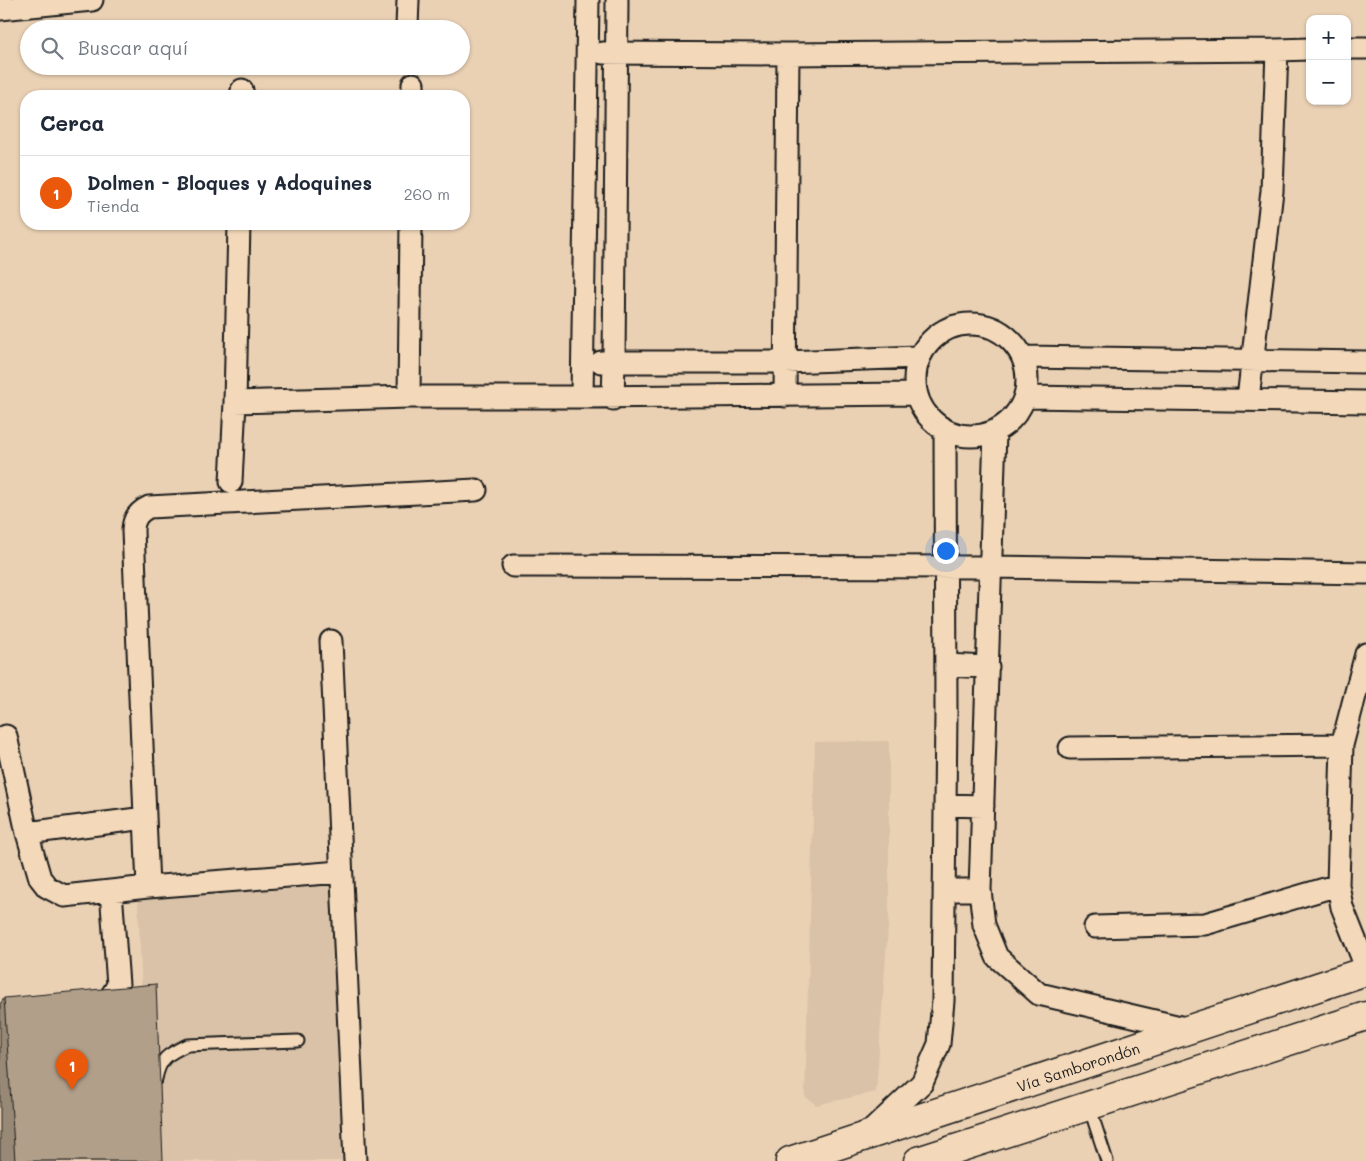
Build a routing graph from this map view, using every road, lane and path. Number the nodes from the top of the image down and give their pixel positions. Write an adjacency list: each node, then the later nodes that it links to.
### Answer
1 (92, 0): 5 (street)
2 (408, 0): 6 (street)
3 (588, 0): 11 (street)
4 (616, 0): 12 (street)
5 (0, 9)
6 (407, 20)
7 (1351, 48): 8 (street)
8 (1366, 48)
9 (1306, 49): 10 (street)
10 (1277, 50): 13 (street); 18 (street)
11 (587, 52): 12 (street); 19 (street)
12 (616, 53): 13 (street); 20 (street)
13 (788, 54): 21 (street)
14 (239, 230): 30 (street)
15 (411, 230): 25 (street)
16 (918, 357): 17 (street); 21 (street); 23 (street)
17 (1024, 357): 18 (street); 27 (street)
18 (1251, 360): 22 (street); 29 (street)
19 (583, 362): 20 (street); 26 (street)
20 (614, 362): 21 (street); 28 (street)
21 (785, 362): 24 (street)
22 (1366, 362)
23 (915, 394): 24 (street); 32 (street)
24 (784, 396): 28 (street)
25 (408, 397): 26 (street); 30 (street)
26 (582, 397): 28 (street)
27 (1025, 397): 29 (street); 33 (street)
28 (613, 399)
29 (1248, 399): 31 (street)
30 (235, 402): 34 (street)
31 (1366, 402)
32 (945, 432): 33 (street); 37 (street)
33 (994, 432): 38 (street)
34 (231, 482)
35 (476, 490): 49 (street)
36 (513, 566): 37 (street)
37 (946, 567): 38 (street); 42 (street)
38 (992, 567): 39 (street); 43 (street)
39 (1366, 574)
40 (331, 641): 51 (street)
41 (1366, 654): 45 (street)
42 (946, 665): 43 (street); 47 (street)
43 (988, 667): 48 (street)
44 (6, 736): 50 (street)
45 (1342, 745): 46 (street); 52 (street)
46 (1070, 748)
47 (945, 805): 48 (street); 54 (street)
48 (983, 806): 55 (street)
49 (144, 818): 50 (street); 53 (street)
50 (27, 833): 56 (street)
51 (340, 872): 53 (street); 67 (street)
52 (1338, 885): 57 (street); 58 (street)
53 (148, 886): 56 (street)
54 (944, 890): 55 (street); 66 (street)
55 (980, 890): 62 (street)
56 (111, 891): 60 (street)
57 (1095, 927)
58 (1366, 967)
59 (1366, 971): 62 (main road, Vía Samborondón)
60 (78, 1007)
61 (1366, 1016): 65 (main road)
62 (1194, 1030): 66 (main road, Vía Samborondón)
63 (298, 1041): 64 (lane)
64 (156, 1094)
65 (1089, 1106): 69 (main road); 70 (lane)
66 (866, 1136): 68 (main road, Vía Samborondón)
67 (355, 1161)
68 (790, 1161)
69 (918, 1161)
70 (1107, 1161)

